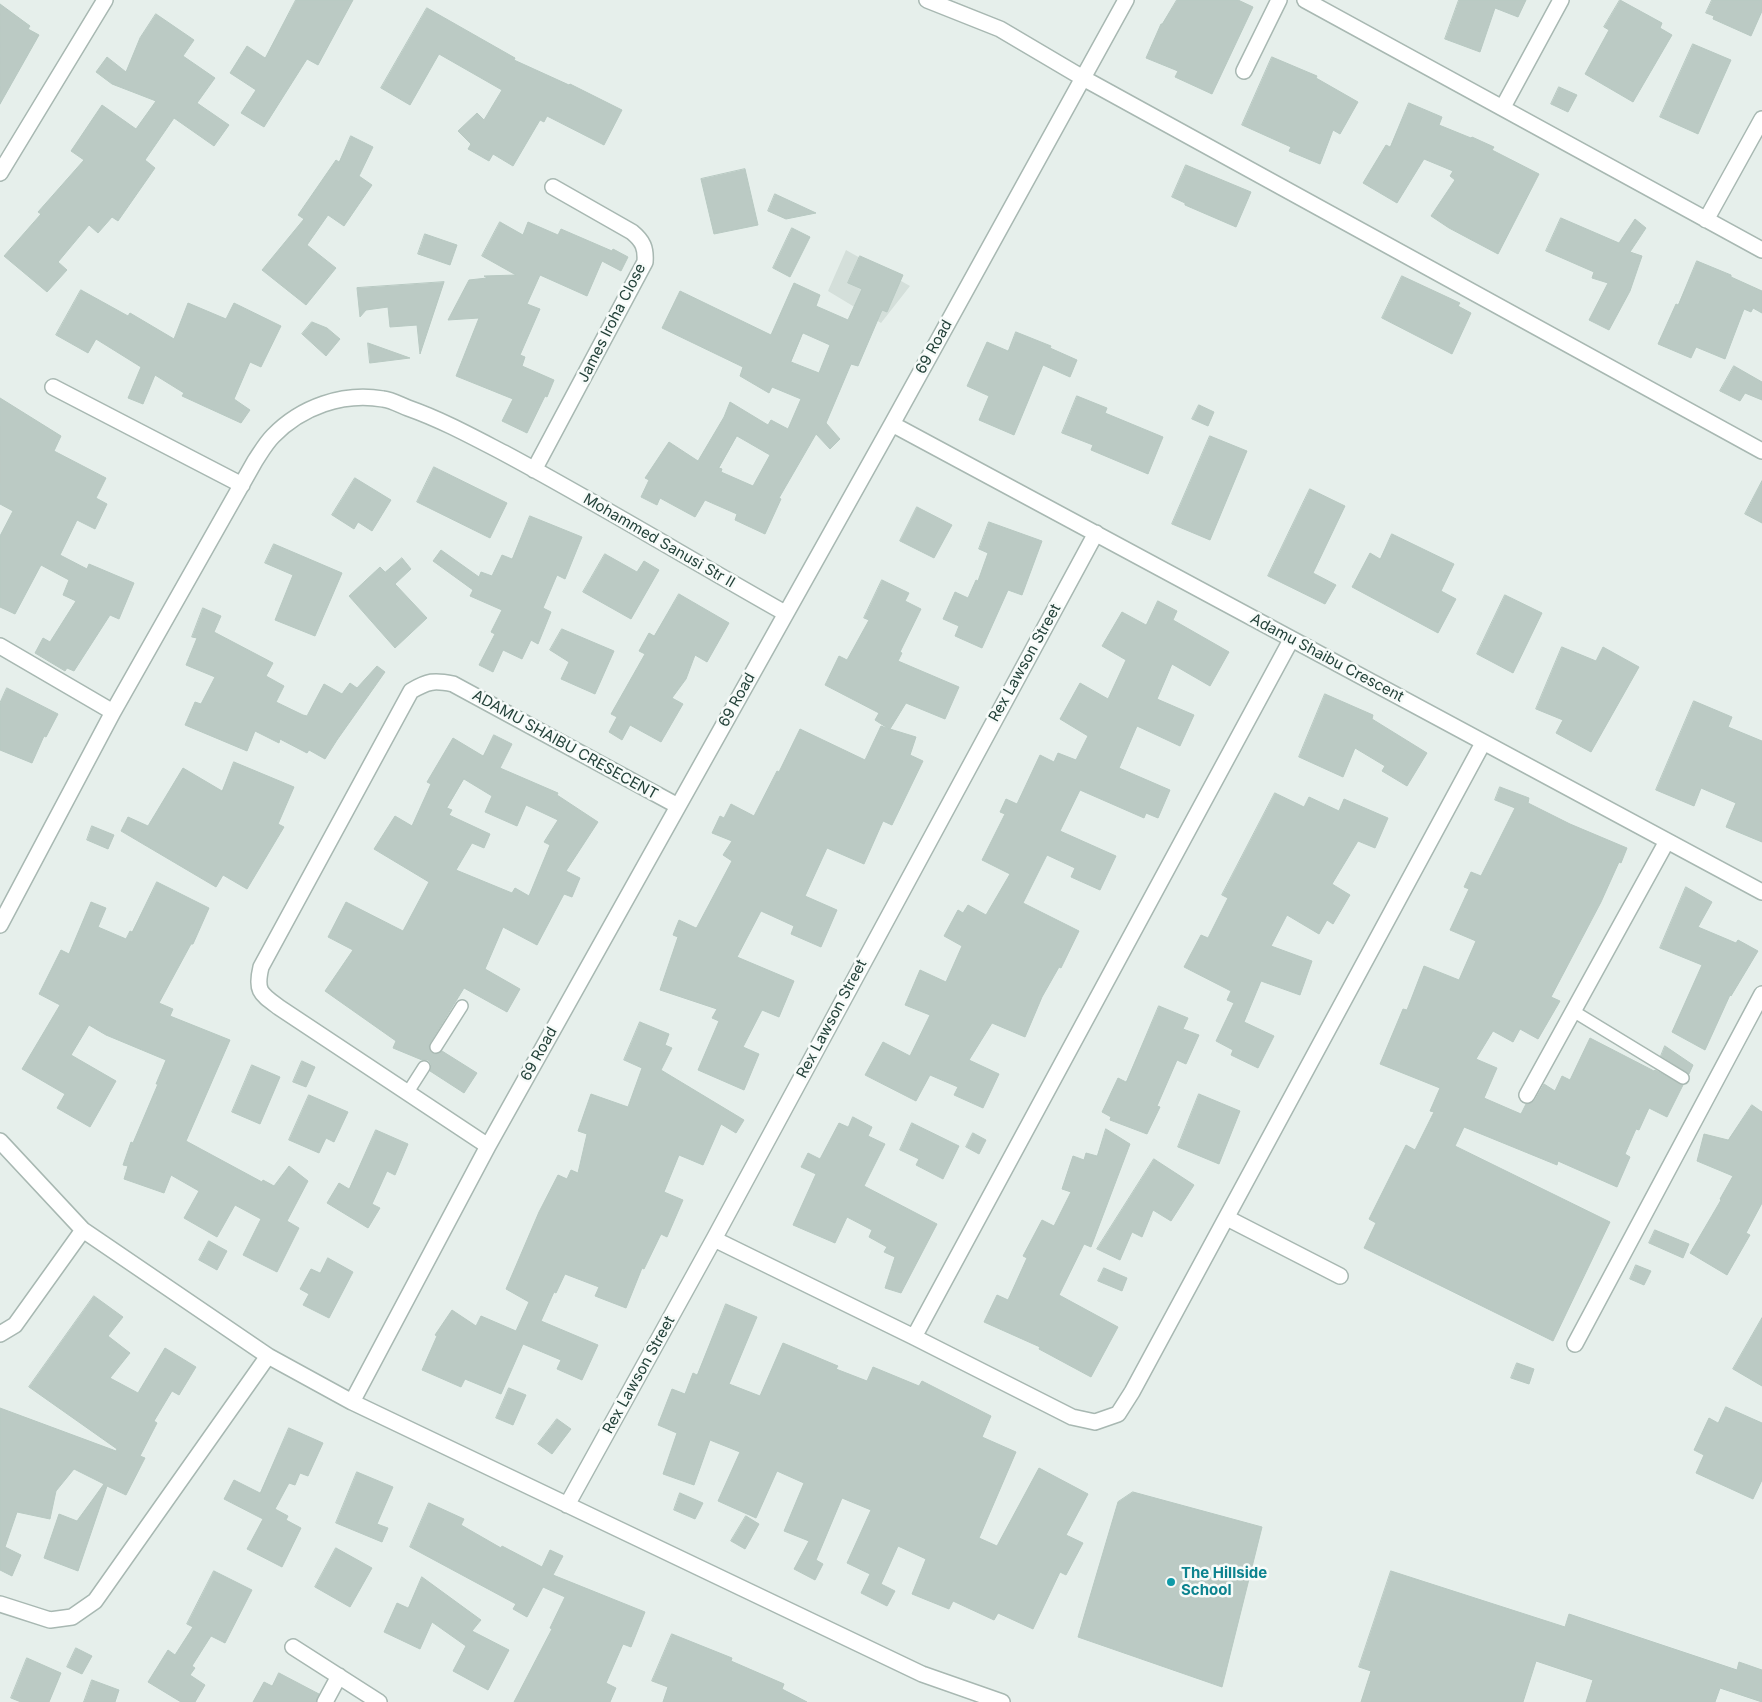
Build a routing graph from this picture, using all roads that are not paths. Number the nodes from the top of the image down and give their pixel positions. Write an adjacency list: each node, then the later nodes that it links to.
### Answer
1 (105, 0): 11 (street)
2 (926, 0): 8 (street)
3 (1126, 0): 8 (street, 69 Road)
4 (1279, 0): 7 (street)
5 (1305, 0): 9 (street)
6 (1561, 0): 9 (street)
7 (1244, 71)
8 (1083, 78): 16 (street, 69 Road); 17 (street)
9 (1503, 107): 13 (street)
10 (1762, 119): 13 (street)
11 (0, 173)
12 (552, 187): 18 (street, James Iroha Close)
13 (1706, 220): 14 (street)
14 (1762, 250)
15 (53, 387): 19 (street)
16 (892, 424): 20 (street, Adamu Shaibu Crescent); 21 (street, 69 Road)
17 (1762, 451)
18 (534, 470): 19 (street, Mohammed Sanusi Str II); 21 (street, Mohammed Sanusi Str II)
19 (242, 485): 24 (street, Mohammed Sanusi Str II)
20 (1096, 533): 22 (street, Adamu Shaibu Crescent); 42 (street, Rex Lawson Street)
21 (784, 613): 26 (street, 69 Road)
22 (1291, 640): 25 (street, Adamu Shaibu Crescent); 45 (street)
23 (0, 646): 24 (street)
24 (113, 712): 29 (street, Mohammed Sanusi Str II)
25 (1484, 743): 27 (street, Adamu Shaibu Crescent); 40 (street)
26 (678, 806): 36 (street, ADAMU SHAIBU CRESECENT); 39 (street, 69 Road)
27 (1667, 841): 28 (street, Adamu Shaibu Crescent); 32 (street)
28 (1762, 892)
29 (0, 925)
30 (1762, 994): 46 (street)
31 (462, 1006): 33 (lane)
32 (1573, 1011): 35 (lane); 37 (street)
33 (436, 1048)
34 (424, 1067): 36 (lane)
35 (1683, 1078)
36 (408, 1092): 39 (street)
37 (1527, 1095)
38 (0, 1141): 41 (street)
39 (488, 1146): 48 (street, 69 Road)
40 (1227, 1218): 43 (street); 45 (street)
41 (83, 1230): 44 (street); 47 (street)
42 (714, 1239): 45 (street); 49 (street, Rex Lawson Street)
43 (1340, 1276)
44 (0, 1334)
45 (914, 1337)
46 (1575, 1344)
47 (268, 1356): 48 (street); 50 (street)
48 (352, 1402): 49 (street)
49 (566, 1505): 53 (street)
50 (0, 1604)
51 (293, 1647): 52 (street)
52 (339, 1676): 54 (street); 55 (street)
53 (996, 1701)
54 (325, 1702)
55 (380, 1702)

